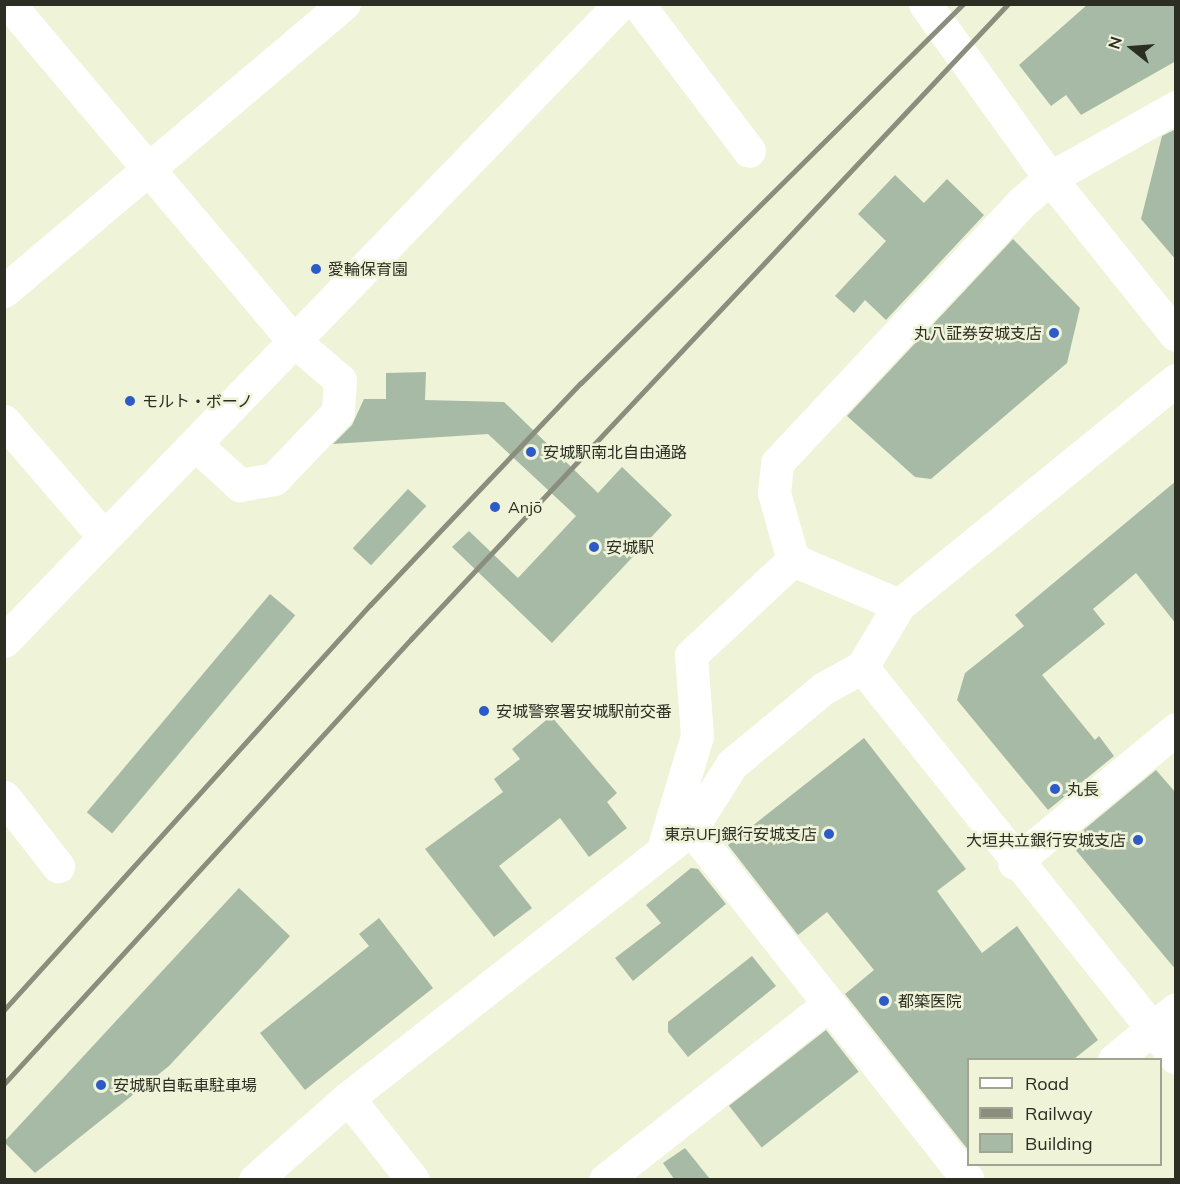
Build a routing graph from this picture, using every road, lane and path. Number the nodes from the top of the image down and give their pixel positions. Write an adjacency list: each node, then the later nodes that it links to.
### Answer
1 (9, 4): 8 (street)
2 (344, 4): 8 (street)
3 (620, 4): 12 (street)
4 (638, 4): 7 (street)
5 (925, 4): 9 (street)
6 (1176, 107): 9 (street)
7 (749, 151)
8 (148, 169): 10 (street); 12 (street)
9 (1050, 178): 11 (street); 17 (street)
10 (4, 291)
11 (1176, 335)
12 (294, 341): 15 (street); 15 (street)
13 (1176, 380): 18 (street)
14 (4, 421): 16 (street)
15 (195, 444): 16 (street)
16 (104, 537): 19 (street)
17 (793, 560): 18 (street); 23 (street)
18 (899, 604): 20 (street)
19 (4, 641)
20 (862, 667): 23 (street); 24 (street)
21 (1176, 729): 24 (street)
22 (4, 797): 25 (street)
23 (678, 838): 26 (street); 31 (street)
24 (1014, 863): 28 (street)
25 (58, 866)
26 (826, 1006): 35 (street); 36 (street)
27 (1176, 1009): 28 (street)
28 (1150, 1029): 29 (street); 30 (street)
29 (1115, 1058)
30 (1176, 1058)
31 (348, 1098): 33 (street); 34 (street)
32 (983, 1166): 36 (street)
33 (255, 1179)
34 (413, 1179)
35 (605, 1179)
36 (967, 1179)

